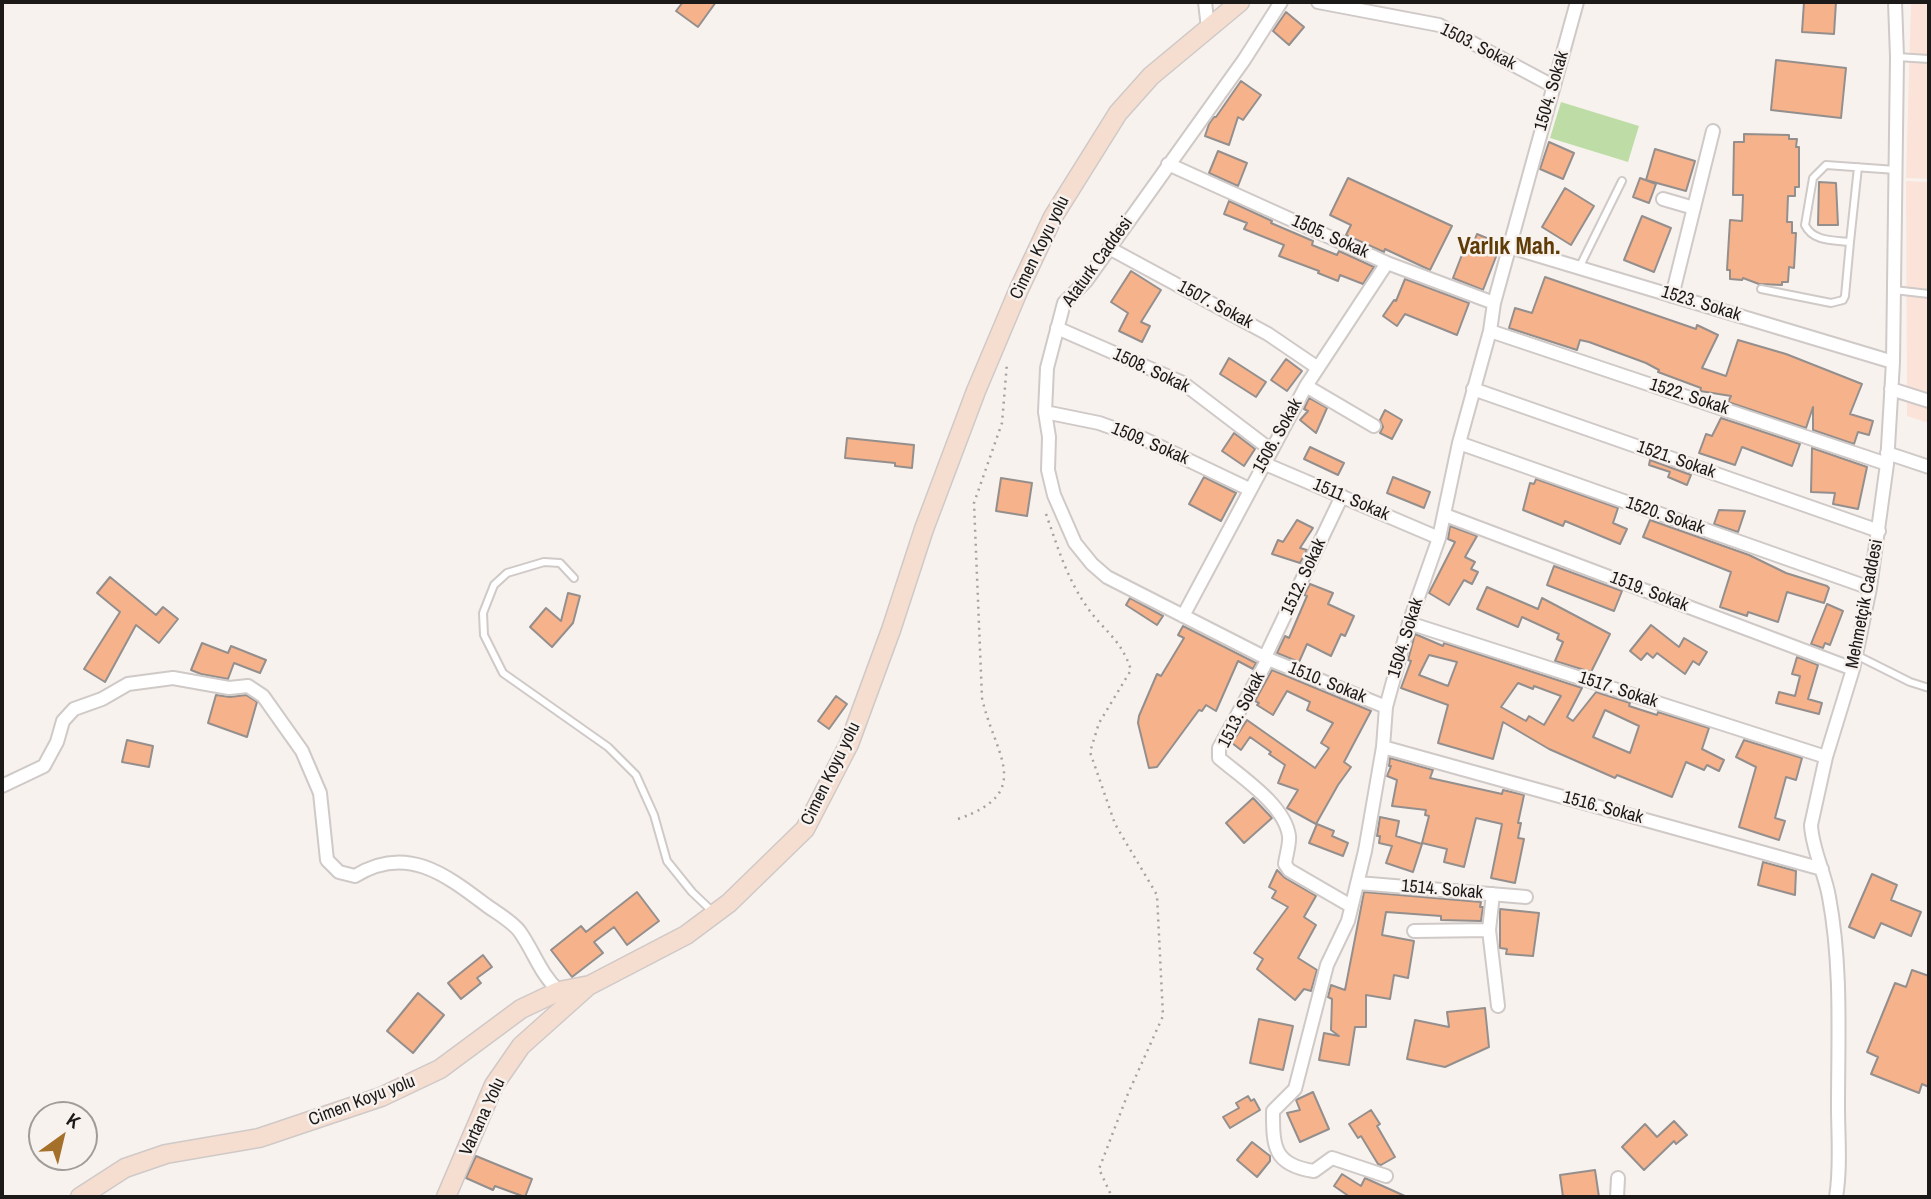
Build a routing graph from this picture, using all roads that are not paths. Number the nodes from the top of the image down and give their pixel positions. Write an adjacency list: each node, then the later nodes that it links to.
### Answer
1 (1205, 2): 7 (street)
2 (1240, 2): 7 (street, Cimen Koyu yolu)
3 (1281, 2): 12 (street, Ataturk Caddesi)
4 (1318, 2): 10 (street, 1503. Sokak)
5 (1577, 2): 10 (street, 1504. Sokak)
6 (1895, 2): 8 (street, Mehmetçik Caddesi)
7 (1208, 28): 65 (street, Cimen Koyu yolu)
8 (1897, 57): 9 (lane); 14 (street, Mehmetçik Caddesi)
9 (1929, 59)
10 (1553, 86): 19 (street, 1504. Sokak)
11 (1713, 131): 17 (street)
12 (1168, 164): 20 (street, Ataturk Caddesi); 21 (street, 1505. Sokak)
13 (1858, 167): 14 (lane); 18 (lane); 18 (lane)
14 (1896, 170): 24 (street, Mehmetçik Caddesi)
15 (1622, 181): 22 (lane)
16 (1663, 199): 17 (street)
17 (1694, 208): 26 (street)
18 (1850, 242): 23 (lane)
19 (1510, 247): 22 (street, 1523. Sokak); 27 (street, 1504. Sokak)
20 (1109, 248): 28 (street, Ataturk Caddesi); 31 (street, 1507. Sokak)
21 (1387, 263): 27 (street, 1505. Sokak); 31 (street, 1506. Sokak)
22 (1579, 268): 26 (street, 1523. Sokak)
23 (1761, 289)
24 (1894, 290): 25 (lane); 30 (street, Mehmetçik Caddesi)
25 (1929, 294)
26 (1672, 296): 30 (street, 1523. Sokak)
27 (1494, 303): 29 (street, 1504. Sokak)
28 (1057, 328): 36 (street, Ataturk Caddesi); 39 (street, 1508. Sokak)
29 (1490, 331): 33 (street, 1504. Sokak); 40 (street, 1522. Sokak)
30 (1893, 362): 34 (street, Mehmetçik Caddesi)
31 (1318, 368): 32 (street, 1506. Sokak)
32 (1306, 386): 37 (street); 39 (street, 1506. Sokak)
33 (1473, 389): 38 (street, 1504. Sokak); 46 (street, 1521. Sokak)
34 (1891, 389): 35 (street); 40 (street, Mehmetçik Caddesi)
35 (1929, 401)
36 (1045, 412): 43 (street, 1509. Sokak); 50 (street, Ataturk Caddesi)
37 (1374, 426)
38 (1460, 443): 45 (street, 1504. Sokak); 49 (street, 1520. Sokak)
39 (1272, 450): 41 (street, 1506. Sokak)
40 (1887, 458): 42 (street, 1522. Sokak); 46 (street, Mehmetçik Caddesi)
41 (1263, 463): 43 (street, 1506. Sokak); 44 (street, 1511. Sokak)
42 (1929, 467)
43 (1249, 489): 50 (street, 1506. Sokak)
44 (1342, 496): 47 (street, 1511. Sokak); 53 (street, 1512. Sokak)
45 (1445, 515): 47 (street, 1504. Sokak); 54 (street, 1519. Sokak)
46 (1879, 531): 49 (street, Mehmetçik Caddesi)
47 (1439, 538): 51 (street, 1504. Sokak)
48 (574, 578): 65 (lane)
49 (1870, 588): 52 (street, Mehmetçik Caddesi)
50 (1183, 616): 53 (street, Ataturk Caddesi)
51 (1409, 623): 56 (street, 1504. Sokak); 58 (street, 1517. Sokak)
52 (1856, 655): 54 (street, Mehmetçik Caddesi); 55 (lane)
53 (1267, 658): 56 (street, 1510. Sokak); 64 (street, 1513. Sokak)
54 (1853, 668): 58 (street, Mehmetçik Caddesi)
55 (1929, 688)
56 (1386, 707): 57 (street, 1504. Sokak)
57 (1383, 747): 60 (street, 1516. Sokak); 61 (street, 1504. Sokak)
58 (1826, 757): 60 (street, Mehmetçik Caddesi)
59 (2, 786): 69 (street)
60 (1822, 869): 76 (street, Mehmetçik Caddesi)
61 (1357, 883): 62 (street, 1514. Sokak); 64 (street, 1504. Sokak)
62 (1493, 894): 63 (street, 1514. Sokak); 66 (street)
63 (1526, 897)
64 (1352, 906): 71 (street, 1504. Sokak)
65 (715, 914): 68 (street, Cimen Koyu yolu)
66 (1489, 930): 67 (street); 70 (street)
67 (1414, 931)
68 (590, 985): 69 (street, Cimen Koyu yolu); 74 (street, Vartana Yolu)
69 (558, 991): 73 (street, Cimen Koyu yolu)
70 (1498, 1006)
71 (1386, 1177)
72 (1618, 1178): 75 (street)
73 (80, 1197)
74 (446, 1197)
75 (1617, 1197)
76 (1836, 1197)

